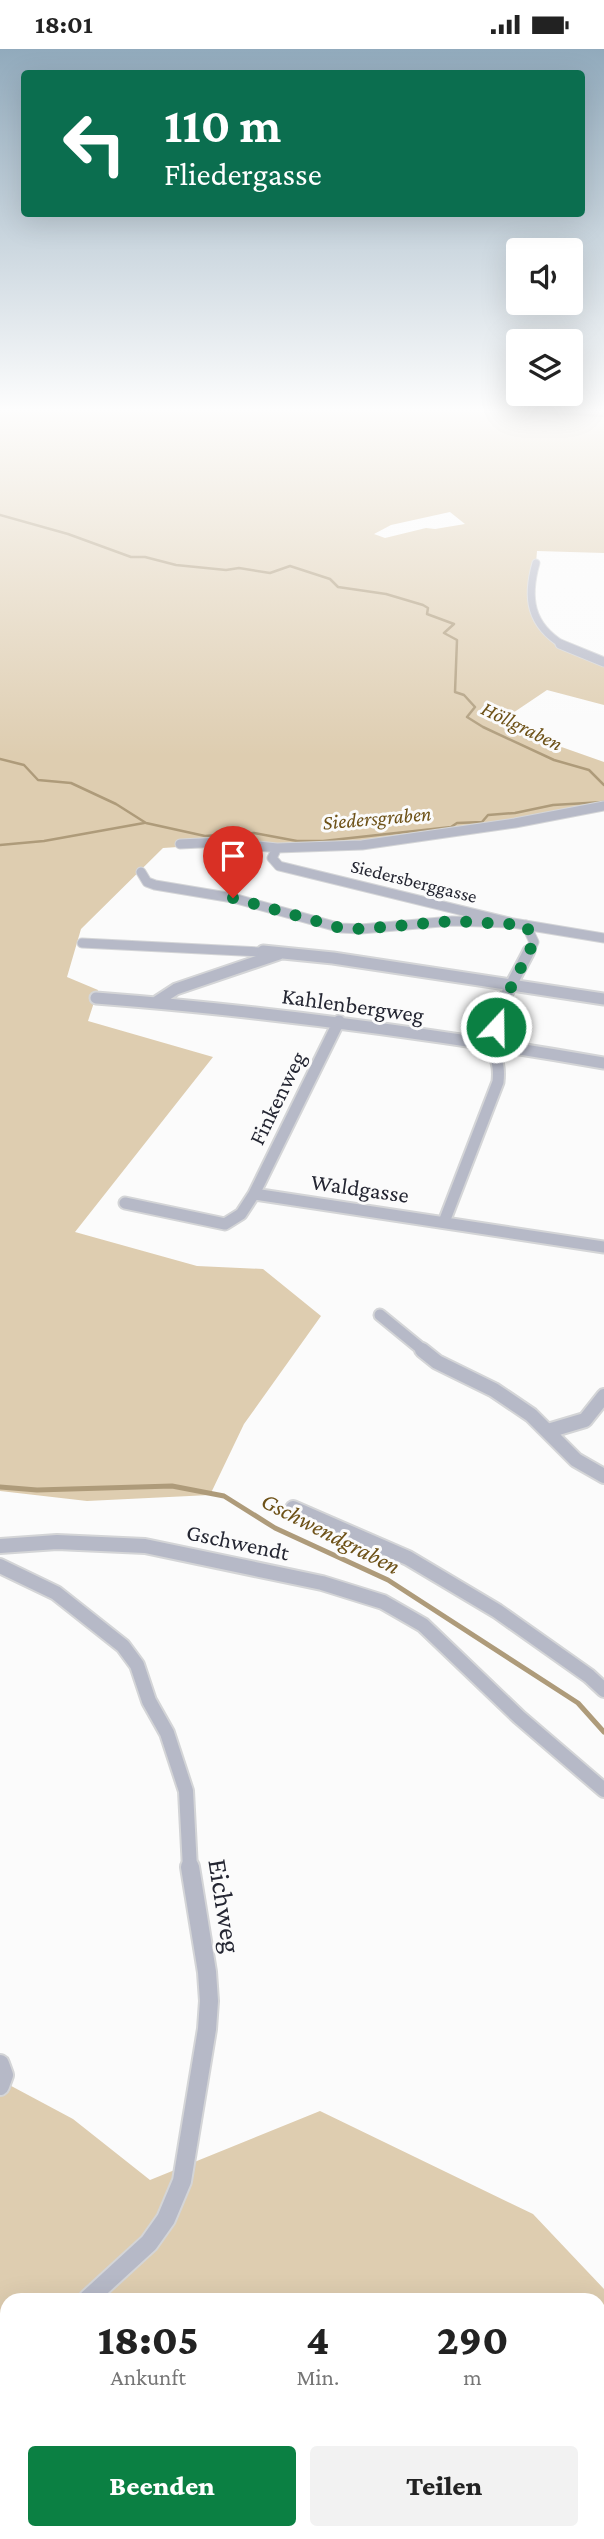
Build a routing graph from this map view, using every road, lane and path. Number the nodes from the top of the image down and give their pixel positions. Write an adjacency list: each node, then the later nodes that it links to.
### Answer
1 (536, 563): 2 (street)
2 (604, 661)
3 (604, 806): 5 (street)
4 (180, 844): 5 (street)
5 (277, 848): 7 (street, Siedersberggasse)
6 (141, 872): 7 (street)
7 (513, 923): 8 (street, Siedersberggasse)
8 (526, 925): 10 (street, Siedersberggasse); 13 (street)
9 (604, 930): 11 (street)
10 (569, 931): 11 (street, Siedersberggasse); 13 (street)
11 (584, 934): 12 (street, Siedersberggasse)
12 (604, 938)
13 (534, 942): 16 (street)
14 (82, 943): 15 (street)
15 (282, 953): 16 (street); 19 (street)
16 (514, 984): 18 (street); 21 (street)
17 (96, 998): 19 (street, Kahlenbergweg)
18 (604, 999)
19 (155, 1002): 20 (street, Kahlenbergweg)
20 (339, 1021): 21 (street, Kahlenbergweg); 23 (street, Finkenweg)
21 (493, 1043): 22 (street, Kahlenbergweg); 25 (street)
22 (604, 1063)
23 (254, 1194): 24 (street); 25 (street, Waldgasse)
24 (125, 1203)
25 (444, 1222): 26 (street, Waldgasse)
26 (604, 1247)
27 (380, 1315): 29 (street)
28 (604, 1396): 29 (street)
29 (548, 1431): 30 (street)
30 (604, 1476)
31 (293, 1508): 34 (street, Gschwendt)
32 (0, 1546): 35 (street, Gschwendt)
33 (0, 1566): 38 (street, Eichweg)
34 (604, 1690)
35 (604, 1790)
36 (0, 2064): 37 (street)
37 (0, 2086)
38 (95, 2293)

